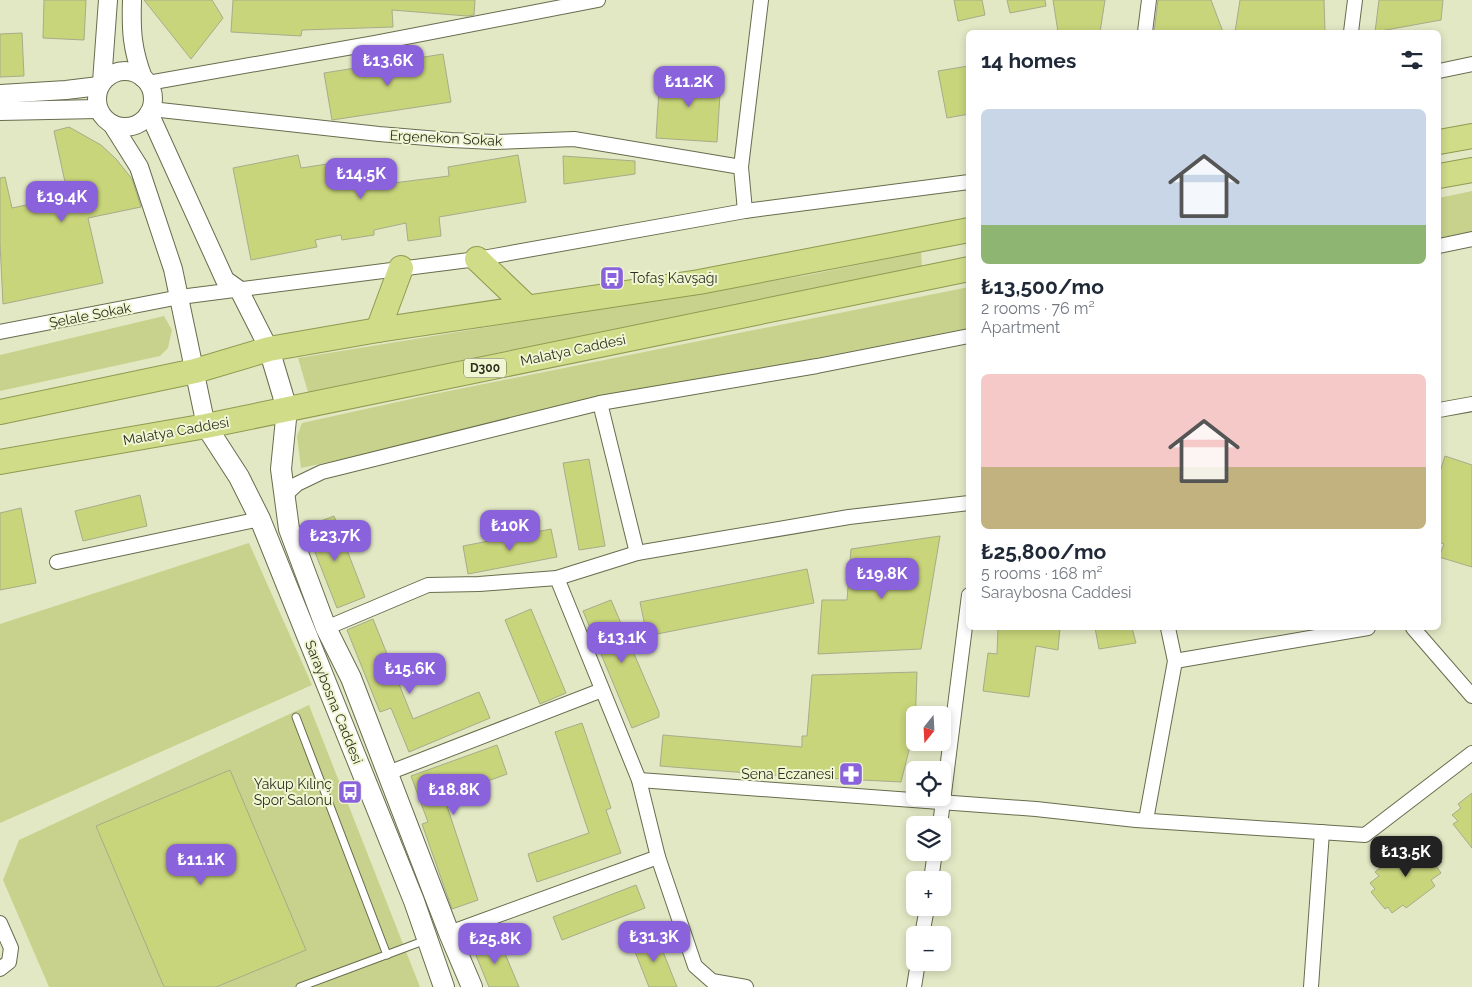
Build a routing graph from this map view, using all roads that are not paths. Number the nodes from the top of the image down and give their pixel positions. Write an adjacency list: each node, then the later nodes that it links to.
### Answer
1 (108, 0): 13 (street)
2 (132, 0): 12 (street)
3 (598, 0): 7 (street)
4 (761, 0): 21 (street)
5 (1149, 0): 8 (street)
6 (1356, 0): 9 (street)
7 (567, 2): 12 (street)
8 (1145, 30)
9 (1351, 30)
10 (1472, 64): 11 (street)
11 (1441, 71)
12 (146, 81): 13 (street); 17 (street)
13 (101, 84): 14 (street); 15 (street)
14 (0, 94)
15 (98, 109): 16 (street); 18 (street)
16 (0, 111)
17 (150, 111): 18 (street); 21 (street, Ergenekon Sokak); 32 (street)
18 (112, 124): 33 (street)
19 (1472, 136): 20 (highway)
20 (1441, 142)
21 (741, 167): 25 (street)
22 (1472, 170): 23 (highway)
23 (1441, 176)
24 (966, 182): 25 (street, Şelale Sokak)
25 (745, 211): 29 (street, Şelale Sokak)
26 (966, 231): 34 (highway)
27 (1472, 239): 28 (street)
28 (1441, 246)
29 (477, 259): 30 (street, Şelale Sokak); 34 (highway)
30 (401, 268): 32 (street, Şelale Sokak); 35 (highway)
31 (966, 270): 42 (highway, Malatya Caddesi / D300)
32 (239, 290): 33 (street, Şelale Sokak); 38 (street)
33 (180, 297): 36 (street, Şelale Sokak); 39 (street)
34 (527, 307): 35 (highway)
35 (378, 330): 38 (highway)
36 (0, 332)
37 (966, 337): 40 (street)
38 (269, 349): 39 (highway); 42 (main road, Saraybosna Caddesi)
39 (195, 371): 44 (highway); 45 (street)
40 (600, 402): 47 (street); 50 (street)
41 (1472, 404): 43 (street)
42 (287, 409): 45 (highway, Malatya Caddesi / D300); 47 (main road, Saraybosna Caddesi)
43 (1441, 410)
44 (0, 412)
45 (206, 426): 46 (highway, Malatya Caddesi / D300); 49 (main road, Saraybosna Caddesi)
46 (0, 462)
47 (284, 496): 54 (main road, Saraybosna Caddesi)
48 (966, 503): 50 (street)
49 (260, 519): 51 (street); 73 (main road, Saraybosna Caddesi)
50 (637, 553): 52 (street)
51 (57, 562)
52 (557, 578): 54 (street); 59 (street)
53 (966, 620): 63 (street)
54 (326, 628): 64 (main road, Saraybosna Caddesi)
55 (1168, 630): 58 (street)
56 (1356, 630): 58 (street)
57 (1415, 630): 60 (street)
58 (1175, 661): 68 (street)
59 (602, 690): 64 (street); 65 (street)
60 (1472, 696)
61 (296, 717): 74 (lane)
62 (1472, 753): 69 (street)
63 (949, 761)
64 (388, 773): 72 (main road, Saraybosna Caddesi)
65 (639, 780): 66 (street); 70 (street)
66 (906, 798)
67 (951, 802): 68 (street)
68 (1146, 820): 69 (street)
69 (1322, 832): 82 (street)
70 (658, 857): 72 (street); 80 (street)
71 (0, 923): 75 (street)
72 (449, 933): 79 (main road, Saraybosna Caddesi)
73 (427, 940): 74 (lane); 78 (main road, Saraybosna Caddesi)
74 (387, 955): 77 (lane)
75 (0, 969)
76 (917, 971): 81 (street)
77 (300, 987)
78 (444, 987)
79 (472, 987)
80 (746, 987)
81 (914, 987)
82 (1311, 987)

